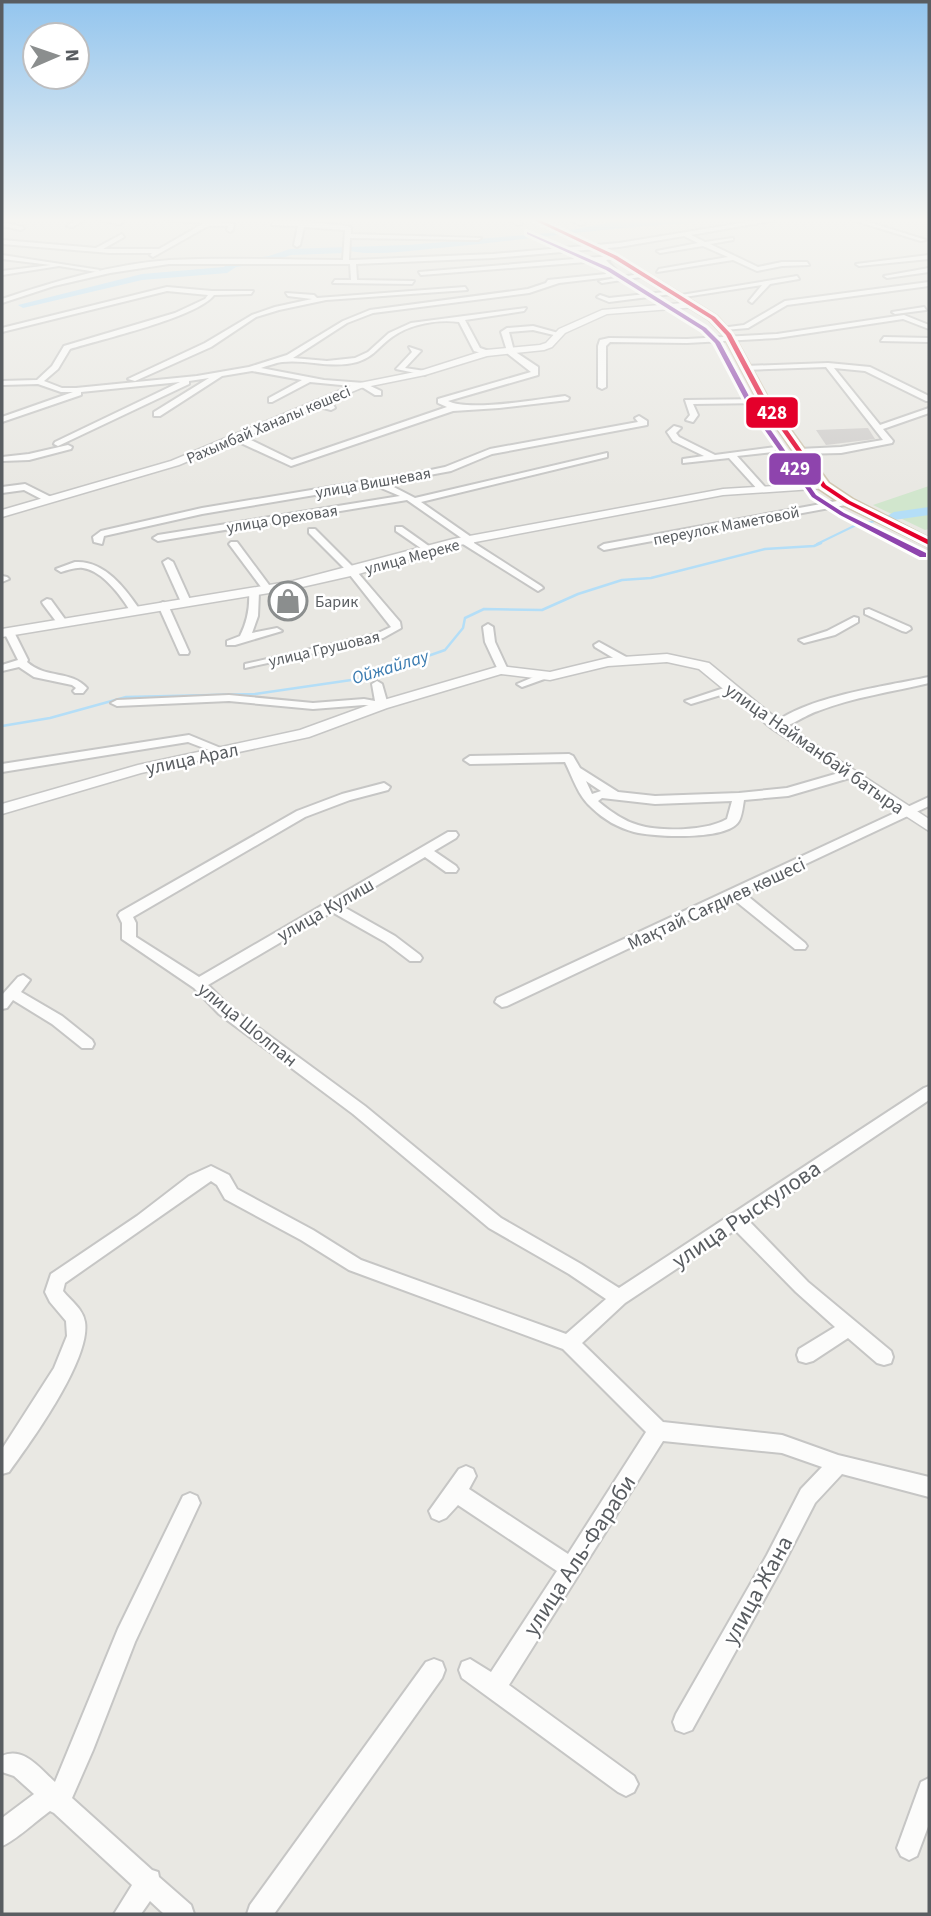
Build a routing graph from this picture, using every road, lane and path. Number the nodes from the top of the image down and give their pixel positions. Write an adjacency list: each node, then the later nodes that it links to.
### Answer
1 (85, 309): 14 (street)
2 (187, 309): 19 (street)
3 (273, 309): 34 (street)
4 (385, 309): 24 (street)
5 (521, 309): 11 (street)
6 (638, 309): 15 (street, Рахымбай Ханалы көшесі)
7 (700, 309): 13 (main road)
8 (775, 309): 13 (street)
9 (910, 309): 10 (street)
10 (904, 317): 12 (street); 16 (street)
11 (462, 319): 23 (street); 24 (street)
12 (929, 327)
13 (724, 328): 16 (main road)
14 (2, 330)
15 (549, 331): 22 (street, Рахымбай Ханалы көшесі); 22 (street)
16 (730, 339): 26 (main road); 36 (street)
17 (884, 339): 18 (street)
18 (929, 340)
19 (67, 348): 20 (street); 32 (street)
20 (53, 349)
21 (412, 349): 28 (street)
22 (511, 352): 23 (street, Рахымбай Ханалы көшесі); 46 (street)
23 (486, 353): 28 (street, Рахымбай Ханалы көшесі)
24 (281, 360): 27 (street)
25 (828, 365): 26 (street); 42 (street); 54 (street)
26 (745, 368): 41 (main road)
27 (250, 369): 29 (street); 31 (street)
28 (422, 373): 35 (street, Рахымбай Ханалы көшесі)
29 (220, 374): 30 (street); 48 (street)
30 (192, 378): 34 (street); 56 (street)
31 (308, 380): 35 (street); 43 (street)
32 (39, 382): 33 (street); 37 (street)
33 (2, 383)
34 (117, 384): 37 (street)
35 (363, 385): 38 (street); 44 (street, Рахымбай Ханалы көшесі)
36 (602, 387)
37 (80, 389): 51 (street)
38 (378, 393)
39 (725, 396): 41 (street)
40 (565, 398): 46 (street)
41 (762, 398): 52 (street); 59 (main road)
42 (929, 399)
43 (272, 400)
44 (315, 403): 45 (street); 55 (street, Рахымбай Ханалы көшесі)
45 (331, 408)
46 (453, 408): 49 (street); 55 (street)
47 (929, 410): 54 (street)
48 (157, 414)
49 (462, 415)
50 (639, 418): 65 (street, улица Вишневая)
51 (2, 420)
52 (690, 420)
53 (677, 428): 62 (street)
54 (878, 428): 59 (street)
55 (234, 438): 69 (street, Рахымбай Ханалы көшесі)
56 (69, 439): 57 (street); 63 (street)
57 (58, 444)
58 (773, 449): 61 (street)
59 (799, 452): 66 (main road)
60 (604, 455): 70 (street, улица Ореховая)
61 (732, 455): 62 (street); 67 (street)
62 (713, 457): 64 (street)
63 (2, 460)
64 (686, 461)
65 (376, 483): 70 (street); 77 (street, улица Вишневая)
66 (824, 486): 67 (street, улица Мереке); 71 (main road)
67 (762, 489): 76 (street, улица Мереке)
68 (2, 491): 69 (street)
69 (50, 500): 72 (street, Рахымбай Ханалы көшесі)
70 (409, 500): 75 (street, улица Ореховая); 76 (street)
71 (848, 502): 79 (main road); 80 (street, переулок Маметовой)
72 (2, 514)
73 (399, 529): 81 (street)
74 (312, 531): 84 (street, улица Грушовая)
75 (158, 538)
76 (469, 541): 81 (street, улица Мереке); 85 (street)
77 (99, 542)
78 (234, 544): 86 (street)
79 (929, 544)
80 (604, 547)
81 (428, 549): 84 (street, улица Мереке)
82 (168, 562): 88 (street)
83 (61, 569): 90 (street)
84 (351, 572): 86 (street, улица Мереке); 105 (street, улица Грушовая)
85 (538, 588)
86 (260, 591): 88 (street, улица Мереке); 94 (street)
87 (47, 602): 93 (street)
88 (186, 602): 89 (street, улица Мереке)
89 (163, 606): 90 (street, улица Мереке); 102 (street)
90 (135, 610): 93 (street, улица Мереке)
91 (869, 612): 96 (street)
92 (854, 620): 99 (street)
93 (62, 622): 97 (street, улица Мереке)
94 (251, 624): 98 (street); 98 (street)
95 (488, 627): 106 (street)
96 (906, 629)
97 (5, 633): 104 (street)
98 (244, 638): 100 (street)
99 (804, 640)
100 (232, 643)
101 (600, 645): 103 (street)
102 (184, 652)
103 (624, 660): 107 (street); 111 (street, улица Найманбай батыра)
104 (11, 666): 112 (street)
105 (248, 666)
106 (503, 670): 107 (street); 115 (street, улица Арал)
107 (543, 677): 110 (street)
108 (929, 680): 116 (street)
109 (377, 684): 115 (street)
110 (522, 684)
111 (730, 689): 113 (street); 116 (street, улица Найманбай батыра)
112 (79, 691)
113 (691, 701)
114 (117, 703): 115 (street)
115 (382, 705): 117 (street, улица Арал)
116 (776, 726): 121 (street, улица Найманбай батыра)
117 (222, 751): 119 (street); 127 (street, улица Арал)
118 (470, 760): 120 (street)
119 (2, 768)
120 (577, 771): 123 (street); 125 (street)
121 (849, 774): 124 (street); 128 (street, улица Найманбай батыра)
122 (384, 787): 138 (street, улица Шолпан)
123 (617, 795): 124 (street); 125 (street)
124 (739, 797): 125 (street)
125 (591, 800)
126 (929, 801): 128 (street, Мақтай Сағдиев көшесі)
127 (2, 809)
128 (909, 813): 129 (street, улица Найманбай батыра); 133 (street, Мақтай Сағдиев көшесі)
129 (929, 826)
130 (452, 835): 131 (street, улица Кулиш)
131 (425, 851): 132 (street); 134 (street, улица Кулиш)
132 (451, 869)
133 (736, 894): 135 (street); 140 (street, Мақтай Сағдиев көшесі)
134 (332, 906): 136 (street); 138 (street, улица Кулиш)
135 (800, 946)
136 (415, 958)
137 (23, 981): 139 (street)
138 (198, 984): 144 (street, улица Шолпан)
139 (7, 998): 141 (street)
140 (502, 1002)
141 (87, 1044)
142 (929, 1092): 143 (street, улица Рыскулова)
143 (737, 1220): 144 (street, улица Рыскулова); 145 (street)
144 (619, 1298): 146 (street, улица Рыскулова)
145 (850, 1327): 147 (street); 148 (street)
146 (569, 1343): 149 (street); 150 (street)
147 (806, 1355)
148 (884, 1357)
149 (658, 1432): 151 (street); 155 (street, улица Аль-Фараби)
150 (2, 1465)
151 (838, 1465): 152 (street); 159 (street, улица Жана)
152 (929, 1487)
153 (190, 1503): 163 (street)
154 (439, 1511): 155 (street)
155 (570, 1568): 158 (street, улица Аль-Фараби)
156 (434, 1670): 169 (street)
157 (470, 1670): 158 (street)
158 (497, 1684): 161 (street)
159 (684, 1722)
160 (9, 1764): 163 (street)
161 (626, 1784)
162 (929, 1790): 165 (street)
163 (55, 1800): 164 (street); 166 (street)
164 (2, 1834)
165 (909, 1848)
166 (149, 1881): 167 (street); 168 (street)
167 (126, 1914)
168 (182, 1914)
169 (259, 1914)

